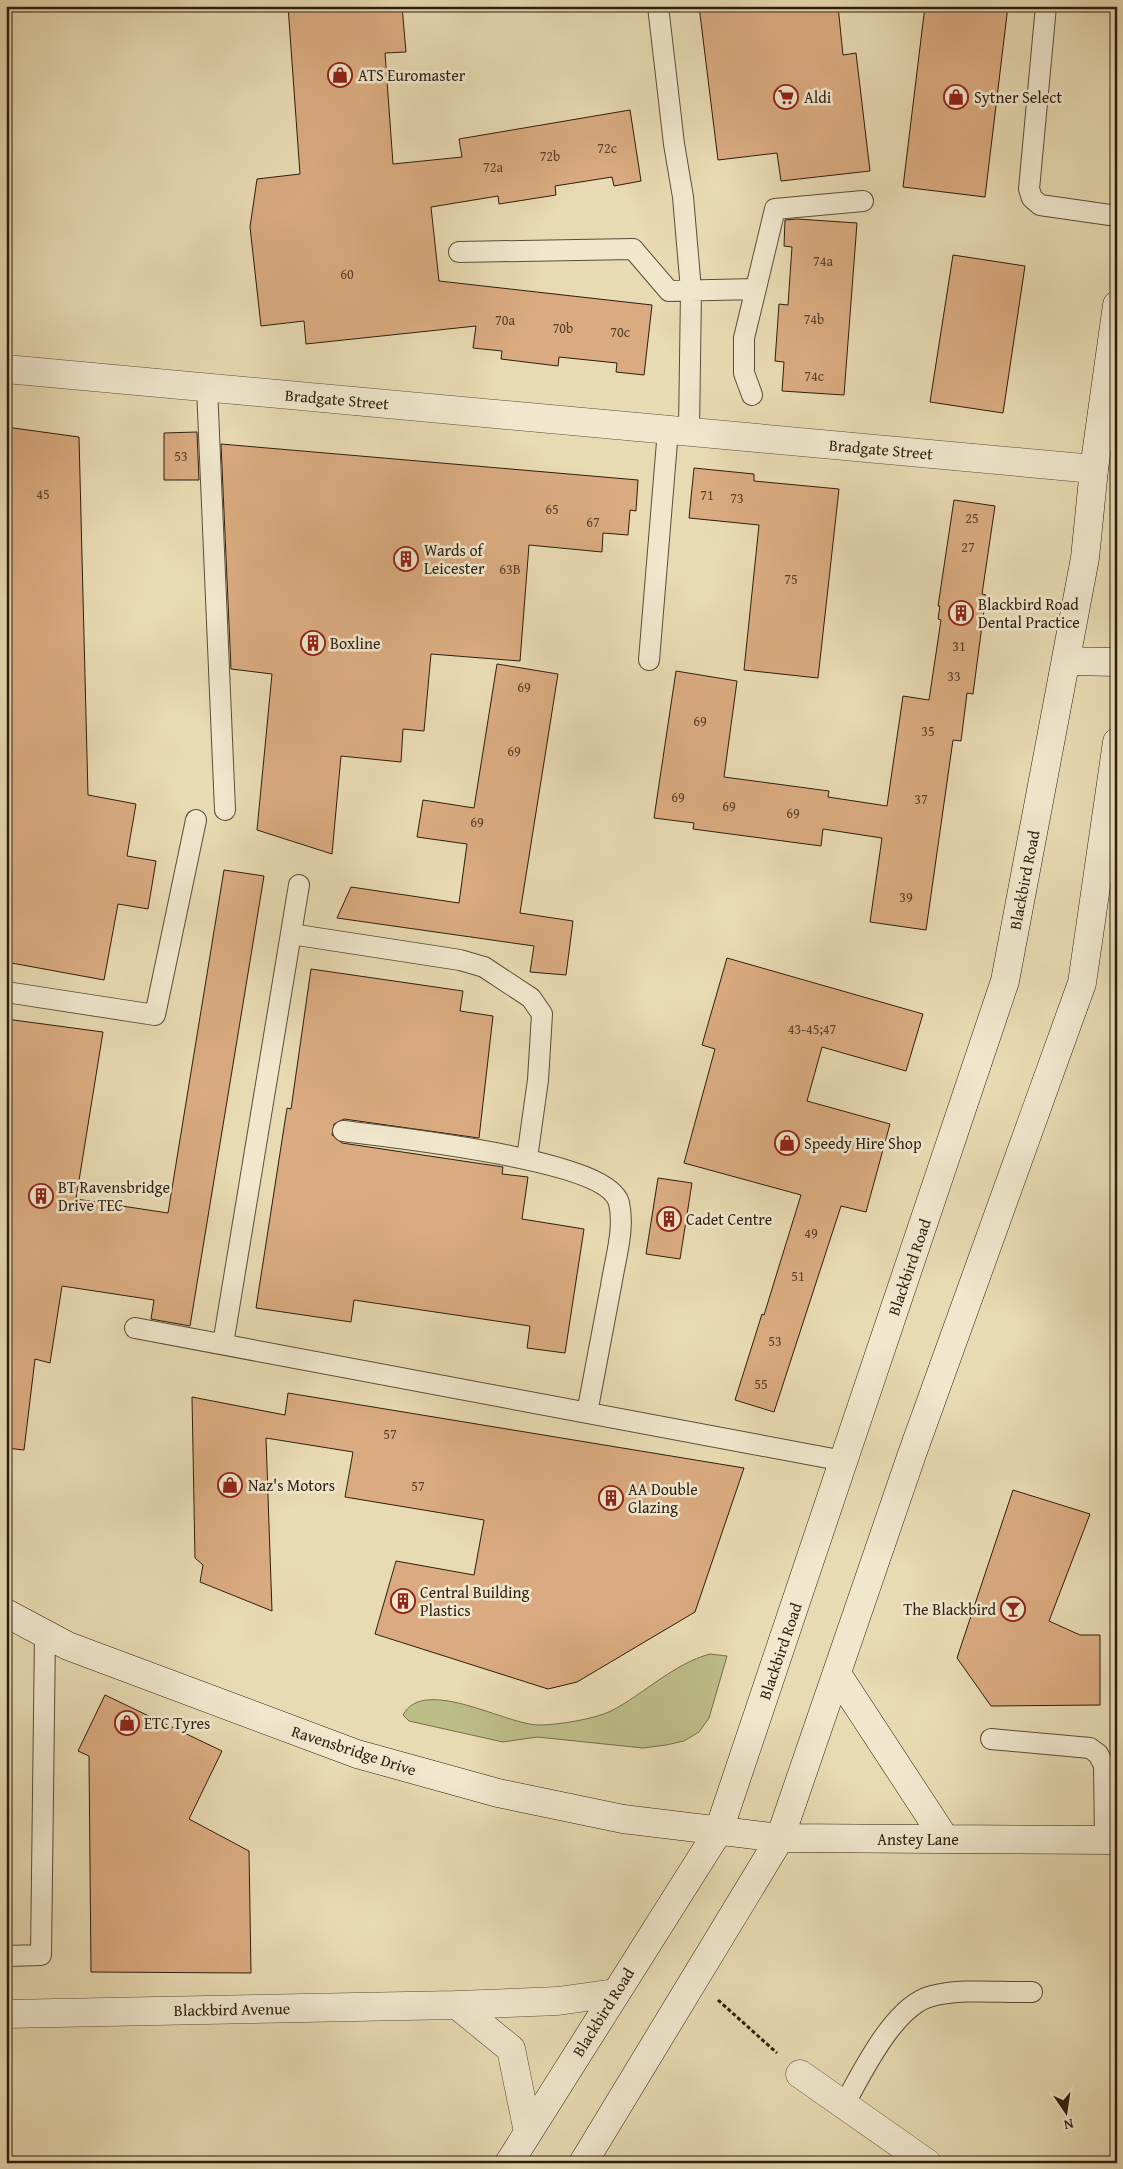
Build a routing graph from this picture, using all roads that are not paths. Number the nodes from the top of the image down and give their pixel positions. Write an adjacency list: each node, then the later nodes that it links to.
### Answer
1 (658, 6): 7 (lane)
2 (1046, 6): 4 (lane)
3 (863, 201): 6 (lane)
4 (1117, 216)
5 (459, 252): 7 (lane)
6 (756, 289): 7 (lane); 11 (lane)
7 (691, 290): 12 (lane)
8 (1117, 305): 13 (street, Blackbird Road)
9 (6, 369): 10 (street, Bradgate Street)
10 (207, 387): 12 (street, Bradgate Street); 18 (lane)
11 (752, 395)
12 (678, 430): 13 (street, Bradgate Street); 14 (lane)
13 (1094, 469): 15 (street, Blackbird Road)
14 (649, 660)
15 (1066, 660): 16 (street); 28 (street, Blackbird Road)
16 (1117, 662)
17 (1117, 742): 31 (street)
18 (225, 810)
19 (196, 820): 22 (lane)
20 (298, 886): 21 (lane)
21 (291, 934): 24 (lane); 26 (lane)
22 (6, 992)
23 (343, 1131): 24 (lane)
24 (527, 1158): 27 (lane)
25 (135, 1328): 26 (lane)
26 (223, 1344): 27 (lane)
27 (587, 1413): 28 (lane)
28 (844, 1461): 33 (street, Blackbird Road)
29 (6, 1612): 30 (street, Ravensbridge Drive)
30 (45, 1634): 33 (street, Ravensbridge Drive); 37 (lane)
31 (836, 1674): 34 (street); 35 (street)
32 (991, 1739): 36 (lane)
33 (719, 1830): 34 (street, Anstey Lane); 39 (street, Blackbird Road)
34 (780, 1838): 35 (street, Anstey Lane); 46 (street)
35 (945, 1839): 36 (street, Anstey Lane)
36 (1111, 1840)
37 (6, 1956)
38 (1032, 1992): 43 (lane)
39 (615, 1993): 40 (street, Blackbird Avenue); 44 (street, Blackbird Road)
40 (458, 2005): 41 (street, Blackbird Avenue); 44 (street)
41 (6, 2014)
42 (800, 2074): 43 (street)
43 (844, 2105): 47 (street)
44 (528, 2132): 45 (street, Blackbird Road)
45 (509, 2163)
46 (583, 2163)
47 (927, 2163)

